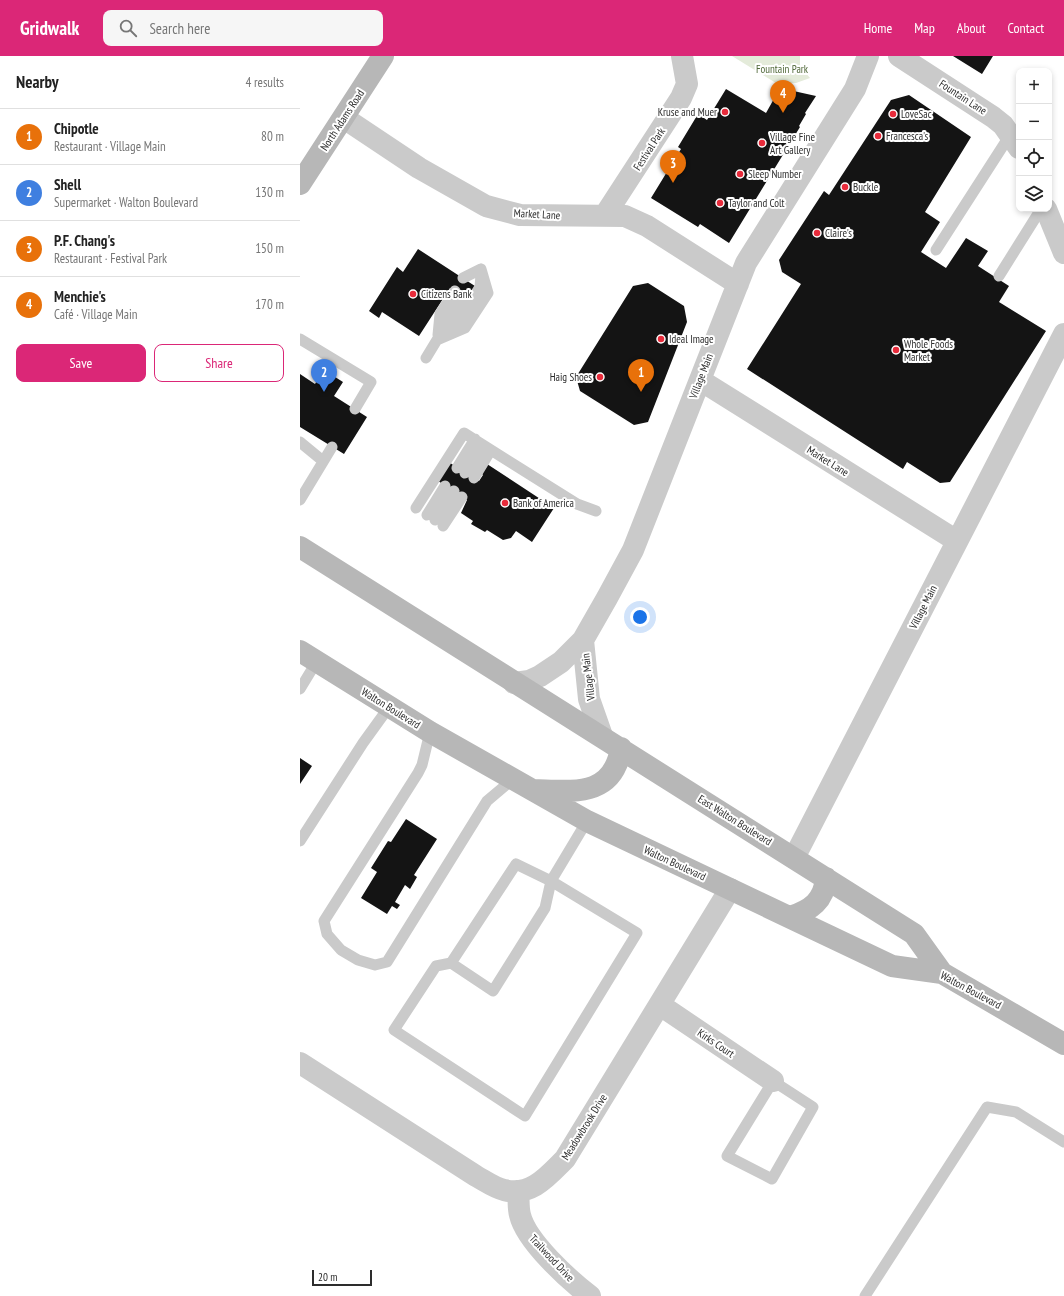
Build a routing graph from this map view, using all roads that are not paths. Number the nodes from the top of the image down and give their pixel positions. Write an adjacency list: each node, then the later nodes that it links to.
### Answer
1 (383, 56): 5 (main road, North Adams Road)
2 (682, 56): 10 (street, Festival Park)
3 (868, 56): 15 (street, Village Main)
4 (899, 56): 6 (street, Fountain Lane)
5 (344, 118): 7 (main road, North Adams Road); 10 (street, Market Lane)
6 (1014, 141): 11 (lane)
7 (302, 176)
8 (1039, 212): 13 (lane)
9 (1047, 212): 12 (street)
10 (605, 215): 15 (street, Market Lane)
11 (936, 250)
12 (1064, 253)
13 (999, 276)
14 (467, 280): 19 (lane)
15 (738, 284): 21 (street, Village Main)
16 (459, 294): 19 (lane)
17 (1064, 334): 31 (street, Village Main)
18 (300, 340): 22 (lane)
19 (437, 340): 20 (lane)
20 (426, 358)
21 (700, 380): 31 (street, Market Lane); 33 (street, Village Main)
22 (355, 409)
23 (300, 442): 26 (lane)
24 (483, 445): 24 (lane); 28 (lane); 29 (lane)
25 (332, 447): 26 (lane)
26 (323, 461): 27 (lane)
27 (300, 500)
28 (416, 508)
29 (596, 511)
30 (435, 520): 30 (lane)
31 (957, 541): 45 (street, Village Main)
32 (300, 547): 35 (main road)
33 (584, 640): 35 (street, Village Main); 39 (street, Village Main)
34 (308, 656): 36 (lane); 37 (main road, Walton Boulevard)
35 (514, 683): 39 (main road, East Walton Boulevard)
36 (300, 689)
37 (389, 707): 38 (main road, Walton Boulevard); 44 (lane)
38 (430, 732): 41 (main road, Walton Boulevard); 41 (lane)
39 (602, 736): 40 (main road, East Walton Boulevard)
40 (622, 748): 42 (main road); 45 (main road, East Walton Boulevard)
41 (512, 780): 42 (main road, Walton Boulevard)
42 (531, 790): 43 (main road, Walton Boulevard)
43 (587, 821): 47 (lane); 48 (main road, Walton Boulevard)
44 (300, 841)
45 (794, 858): 46 (main road, East Walton Boulevard)
46 (826, 878): 49 (main road); 51 (main road, East Walton Boulevard)
47 (551, 881): 50 (lane); 50 (lane); 50 (lane)
48 (730, 889): 49 (main road, Walton Boulevard); 52 (street, Meadowbrook Drive)
49 (790, 917): 51 (main road, Walton Boulevard)
50 (451, 963)
51 (942, 973): 53 (main road, Walton Boulevard)
52 (660, 1005): 55 (street, Kirks Court); 57 (street, Meadowbrook Drive)
53 (1064, 1044)
54 (300, 1063): 57 (street, Meadowbrook Drive)
55 (773, 1081): 55 (lane)
56 (1064, 1142): 59 (lane)
57 (518, 1191): 58 (street, Trailwood Drive)
58 (590, 1296)
59 (865, 1296)

